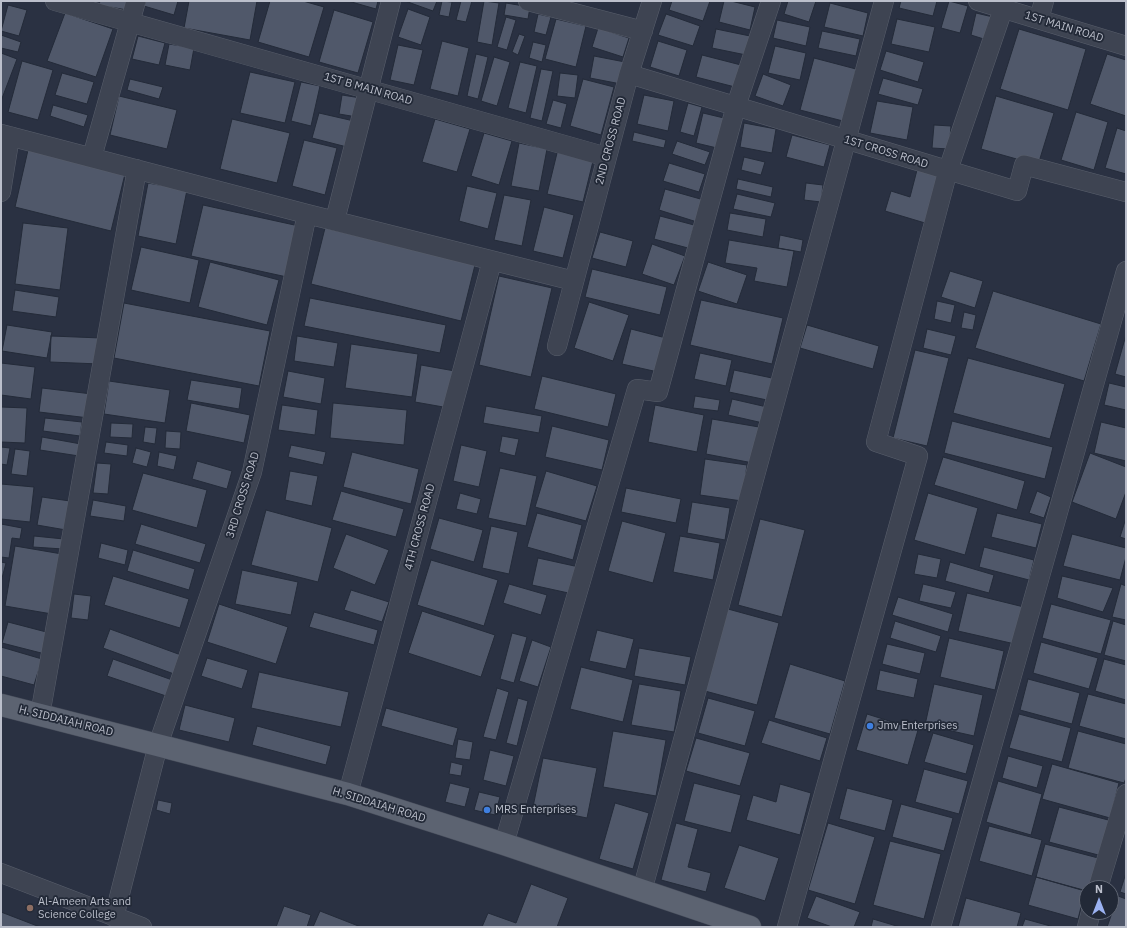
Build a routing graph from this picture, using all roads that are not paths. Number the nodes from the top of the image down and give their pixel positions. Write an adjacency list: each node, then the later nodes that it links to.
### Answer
1 (55, 1): 12 (street, 1ST B MAIN ROAD)
2 (136, 1): 12 (street)
3 (392, 1): 16 (street)
4 (528, 1): 13 (street)
5 (652, 1): 13 (street, 2ND CROSS ROAD)
6 (771, 1): 17 (street)
7 (884, 1): 19 (street)
8 (978, 1): 10 (street, 1ST MAIN ROAD)
9 (1044, 1): 11 (street)
10 (1003, 9): 11 (street, 1ST MAIN ROAD); 23 (street)
11 (1039, 19): 14 (street, 1ST MAIN ROAD)
12 (130, 23): 16 (street, 1ST B MAIN ROAD); 20 (street)
13 (643, 31): 15 (street, 2ND CROSS ROAD)
14 (1126, 46)
15 (629, 74): 17 (street, 1ST CROSS ROAD); 21 (street, 2ND CROSS ROAD)
16 (368, 89): 21 (street, 1ST B MAIN ROAD); 27 (street)
17 (736, 106): 19 (street, 1ST CROSS ROAD); 37 (street)
18 (6, 135): 20 (street); 24 (street)
19 (846, 140): 23 (street, 1ST CROSS ROAD); 40 (street)
20 (92, 157): 22 (street)
21 (606, 157): 30 (street, 2ND CROSS ROAD)
22 (137, 169): 26 (street); 33 (street)
23 (948, 170): 25 (street, 1ST CROSS ROAD); 44 (street)
24 (1, 192)
25 (1126, 192)
26 (307, 214): 27 (street); 34 (street, 3RD CROSS ROAD)
27 (335, 220): 28 (street)
28 (492, 261): 30 (street); 35 (street, 4TH CROSS ROAD)
29 (1126, 270): 45 (street)
30 (574, 281): 31 (street, 2ND CROSS ROAD)
31 (557, 346)
32 (1, 705): 33 (main road, H. SIDDAIAH ROAD)
33 (40, 715): 34 (main road, H. SIDDAIAH ROAD)
34 (158, 745): 35 (main road, H. SIDDAIAH ROAD); 41 (street, 3RD CROSS ROAD)
35 (348, 794): 37 (main road, H. SIDDAIAH ROAD)
36 (1126, 794): 39 (street)
37 (504, 844): 40 (main road, H. SIDDAIAH ROAD)
38 (1, 873): 41 (street)
39 (1100, 880)
40 (642, 890): 43 (main road, H. SIDDAIAH ROAD)
41 (114, 917): 42 (street)
42 (142, 927)
43 (750, 927)
44 (786, 927)
45 (941, 927)

